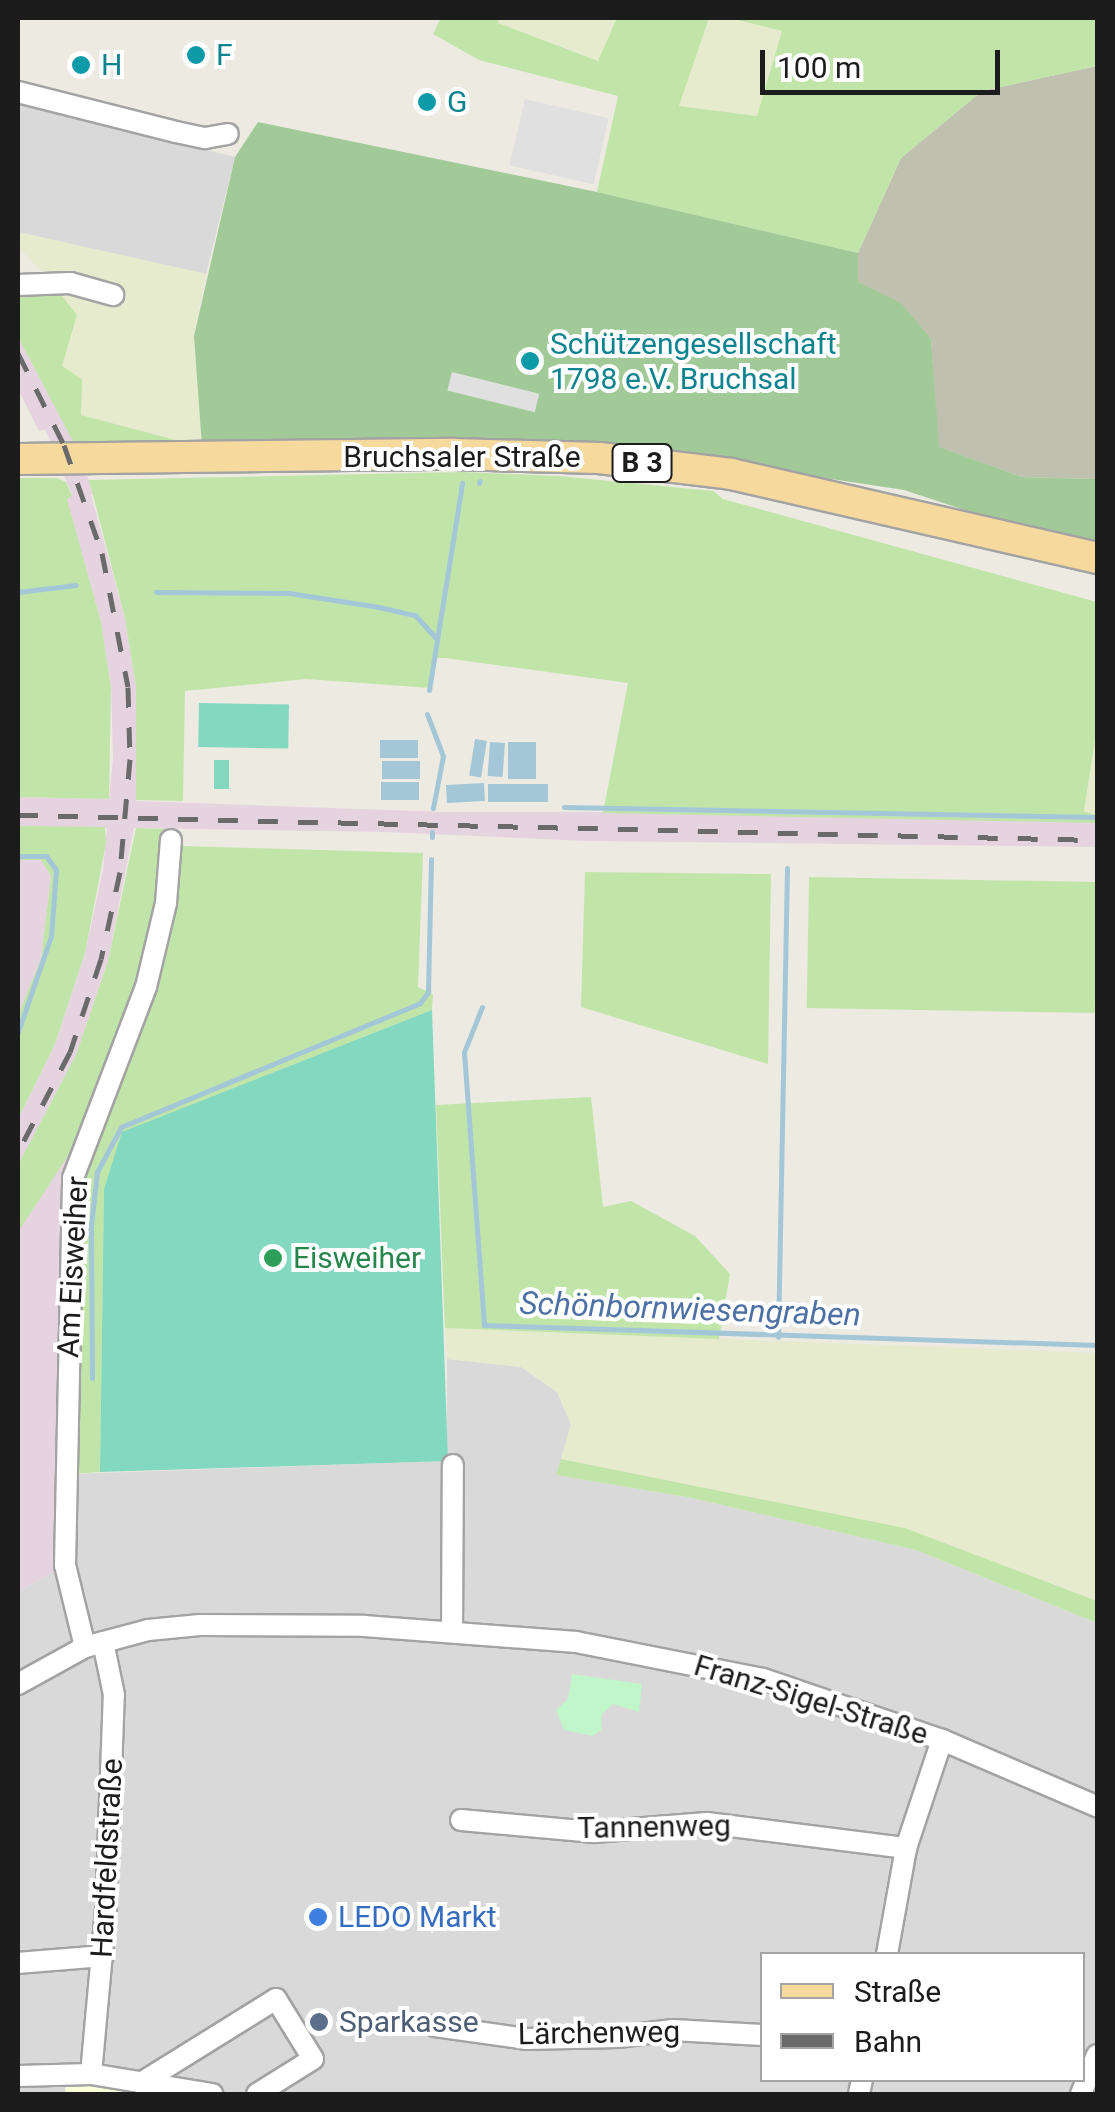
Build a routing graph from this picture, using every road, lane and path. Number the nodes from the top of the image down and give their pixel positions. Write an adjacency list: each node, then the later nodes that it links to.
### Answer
1 (18, 92): 2 (street)
2 (228, 134)
3 (18, 285): 4 (street)
4 (113, 295)
5 (18, 460): 6 (main road, Bruchsaler Straße / B 3)
6 (1098, 558)
7 (171, 840): 10 (street, Am Eisweiher)
8 (453, 1466): 9 (street)
9 (452, 1632): 10 (street, Franz-Sigel-Straße); 12 (street, Franz-Sigel-Straße)
10 (94, 1644): 11 (street, Franz-Sigel-Straße); 17 (street, Hardfeldstraße)
11 (18, 1684)
12 (942, 1740): 13 (street, Franz-Sigel-Straße); 15 (street)
13 (1098, 1807)
14 (461, 1820): 15 (street, Tannenweg)
15 (906, 1848): 16 (street)
16 (886, 1952)
17 (103, 1956): 18 (street); 22 (street, Hardfeldstraße)
18 (18, 1963)
19 (436, 2026): 20 (street, Lärchenweg)
20 (760, 2035)
21 (1097, 2056): 27 (street)
22 (91, 2074): 23 (street); 24 (street)
23 (18, 2076)
24 (141, 2083): 25 (street); 26 (street)
25 (212, 2094)
26 (257, 2094)
27 (1081, 2094)

